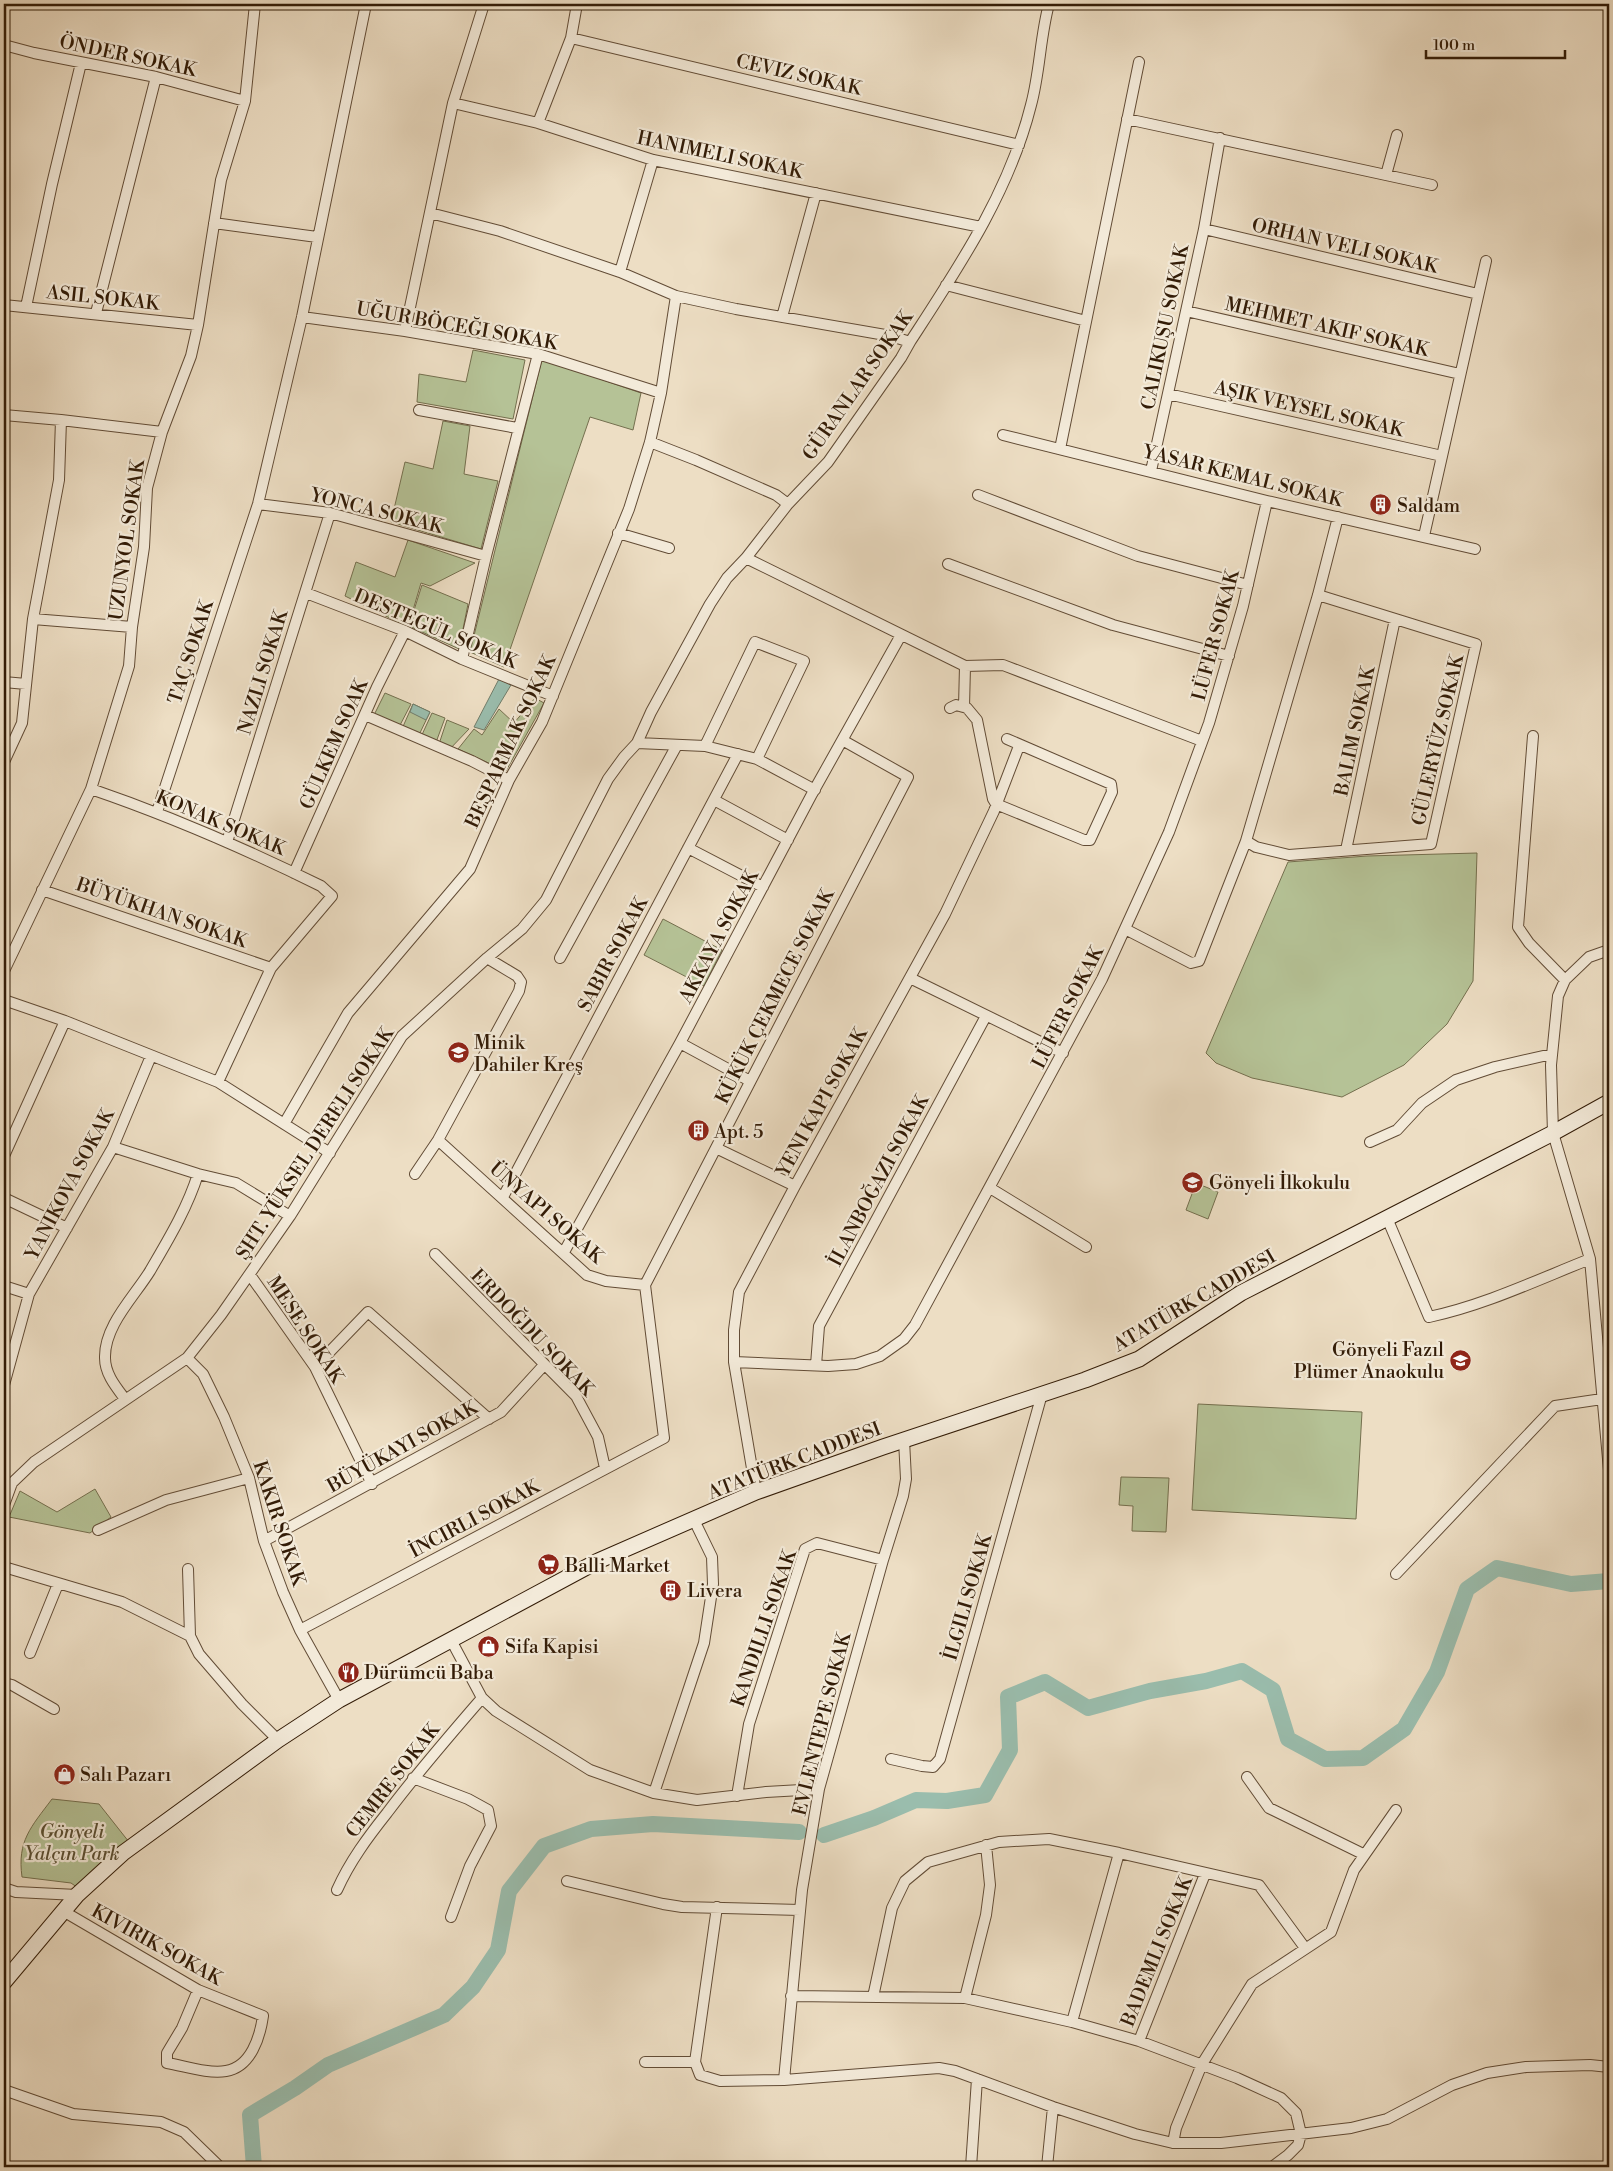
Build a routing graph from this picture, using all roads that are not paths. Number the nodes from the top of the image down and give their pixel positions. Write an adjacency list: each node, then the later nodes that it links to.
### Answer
1 (255, 4): 11 (street, UZUNYOL SOKAK)
2 (366, 4): 26 (street, TAÇ SOKAK)
3 (484, 4): 12 (street)
4 (577, 4): 6 (street)
5 (1049, 4): 17 (street, GÜRANLAR SOKAK)
6 (571, 38): 14 (street); 17 (street, CEVIZ SOKAK)
7 (4, 45): 8 (street, ÖNDER SOKAK)
8 (81, 62): 10 (street, ÖNDER SOKAK); 33 (street)
9 (1139, 62): 13 (street)
10 (156, 77): 11 (street, ÖNDER SOKAK); 35 (street)
11 (245, 101): 23 (street, UZUNYOL SOKAK)
12 (454, 103): 14 (street); 22 (street)
13 (1127, 119): 16 (street); 38 (street)
14 (538, 123): 18 (street)
15 (1397, 135): 19 (street)
16 (1220, 138): 19 (street); 25 (street)
17 (1019, 145): 24 (street, GÜRANLAR SOKAK)
18 (654, 160): 21 (street); 28 (street)
19 (1386, 175): 20 (street)
20 (1432, 185)
21 (816, 193): 24 (street); 37 (street)
22 (430, 213): 28 (street); 40 (street)
23 (214, 224): 26 (street); 39 (street, UZUNYOL SOKAK)
24 (981, 227): 29 (street, GÜRANLAR SOKAK)
25 (1204, 229): 30 (street, ORHAN VELI SOKAK); 34 (street)
26 (317, 237): 36 (street, TAÇ SOKAK)
27 (1486, 261): 30 (street)
28 (620, 272): 31 (street)
29 (946, 285): 38 (street); 41 (street, GÜRANLAR SOKAK)
30 (1478, 294): 43 (street)
31 (676, 296): 37 (street); 44 (street, BEŞPARMAK SOKAK)
32 (4, 305): 33 (street, ASIL SOKAK)
33 (26, 307): 35 (street, ASIL SOKAK)
34 (1186, 311): 43 (street, MEHMET AKIF SOKAK); 45 (street)
35 (96, 313): 39 (street, ASIL SOKAK)
36 (302, 317): 40 (street, UĞUR BÖCEĞI SOKAK); 58 (street, TAÇ SOKAK)
37 (782, 317): 41 (street)
38 (1086, 321): 53 (street)
39 (198, 325): 50 (street, UZUNYOL SOKAK)
40 (405, 331): 42 (street, UĞUR BÖCEĞI SOKAK)
41 (910, 342): 59 (street, GÜRANLAR SOKAK)
42 (538, 354): 44 (street, UĞUR BÖCEĞI SOKAK); 49 (street)
43 (1460, 374): 54 (street)
44 (661, 392): 52 (street, BEŞPARMAK SOKAK)
45 (1168, 394): 54 (street); 55 (street)
46 (419, 410): 49 (street)
47 (4, 415): 48 (street)
48 (61, 420): 50 (street); 72 (street)
49 (517, 428): 66 (street)
50 (162, 432): 74 (street, UZUNYOL SOKAK)
51 (1003, 435): 53 (street, YASAR KEMAL SOKAK)
52 (650, 442): 59 (street); 62 (street, BEŞPARMAK SOKAK)
53 (1060, 449): 55 (street, YASAR KEMAL SOKAK)
54 (1442, 456): 63 (street)
55 (1151, 471): 57 (street, YASAR KEMAL SOKAK)
56 (978, 495): 69 (street)
57 (1267, 501): 61 (street, YASAR KEMAL SOKAK); 69 (street, LÜFER SOKAK)
58 (258, 504): 60 (street, YONCA SOKAK); 102 (street, TAÇ SOKAK)
59 (788, 504): 67 (street, GÜRANLAR SOKAK)
60 (330, 513): 66 (street, YONCA SOKAK); 70 (street)
61 (1338, 517): 63 (street, YASAR KEMAL SOKAK); 71 (street)
62 (618, 533): 64 (street); 82 (street, BEŞPARMAK SOKAK)
63 (1424, 536): 65 (street, YASAR KEMAL SOKAK)
64 (669, 548)
65 (1475, 548)
66 (486, 556): 78 (street)
67 (746, 558): 76 (street); 90 (street, GÜRANLAR SOKAK)
68 (948, 564): 77 (street)
69 (1248, 585): 77 (street, LÜFER SOKAK)
70 (306, 592): 75 (street, DESTEGÜL SOKAK); 105 (street)
71 (1318, 595): 73 (street); 104 (street)
72 (33, 619): 74 (street); 81 (street)
73 (1396, 619): 107 (street); 107 (street, GÜLERYÜZ SOKAK)
74 (132, 627): 98 (street, UZUNYOL SOKAK)
75 (405, 631): 78 (street, DESTEGÜL SOKAK); 85 (street, GÜLKEM SOAK)
76 (901, 635): 79 (street); 88 (street, AKKAYA SOKAK)
77 (1229, 656): 89 (street, LÜFER SOKAK)
78 (462, 658): 82 (street, DESTEGÜL SOKAK)
79 (965, 666): 83 (street); 89 (street)
80 (4, 682): 81 (street)
81 (26, 684): 96 (street)
82 (553, 696): 97 (street, BEŞPARMAK SOKAK)
83 (964, 707): 84 (street); 101 (street)
84 (950, 708)
85 (365, 715): 97 (street); 108 (street, GÜLKEM SOAK)
86 (1533, 736): 118 (street)
87 (1007, 739): 93 (street)
88 (844, 741): 99 (street, AKKAYA SOKAK); 126 (street, KÜKÜK ÇEKMECE SOKAK)
89 (1202, 741): 111 (street, LÜFER SOKAK)
90 (637, 743): 91 (street); 113 (street, ŞHT. YÜKSEL DERELI SOKAK)
91 (677, 745): 92 (street); 114 (street)
92 (705, 746): 94 (street); 95 (street)
93 (1019, 746): 101 (street); 101 (street)
94 (738, 754): 95 (street); 100 (street)
95 (757, 759): 99 (street)
96 (4, 762)
97 (509, 780): 129 (street, BEŞPARMAK SOKAK)
98 (92, 789): 102 (street, KONAK SOKAK); 110 (street, UZUNYOL SOKAK)
99 (815, 790): 103 (street, AKKAYA SOKAK)
100 (714, 800): 103 (street); 106 (street)
101 (996, 804): 117 (street)
102 (157, 812): 105 (street, KONAK SOKAK)
103 (788, 840): 109 (street, AKKAYA SOKAK)
104 (1246, 841): 107 (street); 111 (street)
105 (228, 842): 108 (street, KONAK SOKAK)
106 (688, 848): 109 (street); 141 (street)
107 (1346, 850)
108 (294, 872): 115 (street, KONAK SOKAK)
109 (763, 888): 122 (street, AKKAYA SOKAK)
110 (42, 890): 115 (street, BÜYÜKHAN SOKAK); 116 (street, UZUNYOL SOKAK)
111 (1125, 929): 123 (street, LÜFER SOKAK)
112 (1609, 950): 118 (street)
113 (487, 958): 131 (street); 135 (street, ŞHT. YÜKSEL DERELI SOKAK)
114 (560, 958)
115 (271, 968): 127 (street)
116 (4, 971)
117 (910, 978): 120 (street); 139 (street)
118 (1565, 980): 124 (street)
119 (4, 1000): 121 (street)
120 (986, 1016): 123 (street); 157 (street)
121 (65, 1021): 125 (street); 136 (street)
122 (680, 1043): 126 (street); 147 (street, AKKAYA SOKAK)
123 (1063, 1053): 140 (street, LÜFER SOKAK)
124 (1552, 1054): 130 (street); 132 (street)
125 (151, 1056): 127 (street); 133 (street)
126 (750, 1081): 134 (street, KÜKÜK ÇEKMECE SOKAK)
127 (218, 1082): 129 (street)
128 (1609, 1102): 130 (main road, ATATÜRK CADDESI)
129 (284, 1124): 135 (street)
130 (1553, 1133): 144 (main road, ATATÜRK CADDESI); 149 (street)
131 (438, 1140): 138 (street); 141 (street)
132 (1370, 1142)
133 (113, 1147): 137 (street); 145 (street)
134 (716, 1148): 139 (street); 151 (street, KÜKÜK ÇEKMECE SOKAK)
135 (330, 1153): 143 (street, ŞHT. YÜKSEL DERELI SOKAK)
136 (4, 1156)
137 (198, 1174): 143 (street); 161 (street)
138 (415, 1174)
139 (795, 1186): 155 (street)
140 (990, 1188): 146 (street); 157 (street, LÜFER SOKAK)
141 (502, 1197): 147 (street)
142 (4, 1198): 145 (street)
143 (290, 1216): 150 (street, ŞHT. YÜKSEL DERELI SOKAK)
144 (1386, 1218): 149 (street); 160 (main road, ATATÜRK CADDESI)
145 (67, 1228): 153 (street)
146 (1086, 1247)
147 (564, 1252): 151 (street)
148 (435, 1254): 156 (street, ERDOĞDU SOKAK)
149 (1590, 1259): 162 (street)
150 (250, 1275): 154 (street, ŞHT. YÜKSEL DERELI SOKAK); 158 (street, MESE SOKAK)
151 (645, 1285): 165 (street, İNCIRLI SOKAK)
152 (4, 1286): 153 (street)
153 (29, 1294): 159 (street)
154 (187, 1358): 161 (street, ŞHT. YÜKSEL DERELI SOKAK); 167 (street)
155 (734, 1362): 157 (street, LÜFER SOKAK); 170 (street)
156 (544, 1365): 163 (street); 165 (street, ERDOĞDU SOKAK)
157 (816, 1365)
158 (315, 1367): 163 (street); 169 (street, MESE SOKAK)
159 (4, 1385)
160 (1042, 1394): 164 (main road, ATATÜRK CADDESI); 189 (street, İLGILI SOKAK)
161 (124, 1399): 168 (street, ŞHT. YÜKSEL DERELI SOKAK)
162 (1602, 1399): 166 (street); 178 (street)
163 (489, 1419): 169 (street)
164 (904, 1440): 170 (main road, ATATÜRK CADDESI); 175 (street, EVLENTEPE SOKAK)
165 (605, 1468): 180 (street, İNCIRLI SOKAK)
166 (1609, 1470)
167 (248, 1478): 173 (street); 174 (street)
168 (8, 1481): 171 (street, ŞHT. YÜKSEL DERELI SOKAK)
169 (372, 1484): 174 (street)
170 (756, 1492): 172 (main road, ATATÜRK CADDESI)
171 (4, 1505)
172 (694, 1520): 182 (main road, ATATÜRK CADDESI); 193 (street)
173 (98, 1530)
174 (264, 1542): 180 (street)
175 (883, 1560): 192 (street, EVLENTEPE SOKAK); 194 (street, KANDILLI SOKAK)
176 (4, 1567): 179 (street)
177 (188, 1569): 181 (street)
178 (1396, 1574)
179 (58, 1584): 181 (street); 183 (street)
180 (300, 1630): 186 (street)
181 (190, 1636): 188 (street)
182 (451, 1640): 185 (street); 186 (main road, ATATÜRK CADDESI)
183 (30, 1653)
184 (4, 1683): 187 (street)
185 (482, 1698): 191 (street, CEMRE SOKAK); 193 (street)
186 (339, 1700): 188 (main road, ATATÜRK CADDESI)
187 (54, 1709)
188 (278, 1740): 203 (main road, ATATÜRK CADDESI)
189 (891, 1759)
190 (1247, 1777): 198 (street)
191 (413, 1778): 202 (street, CEMRE SOKAK); 207 (street)
192 (819, 1789): 194 (street); 205 (street, EVLENTEPE SOKAK)
193 (654, 1792): 194 (street)
194 (738, 1796)
195 (1396, 1810): 198 (street)
196 (986, 1845): 197 (street); 212 (street); 213 (street)
197 (1119, 1852): 199 (street); 214 (street)
198 (1363, 1854): 208 (street)
199 (1206, 1874): 208 (street); 215 (street, BADEMLI SOKAK)
200 (567, 1881): 204 (street)
201 (4, 1888): 203 (street)
202 (337, 1890)
203 (76, 1895): 206 (main road, ATATÜRK CADDESI)
204 (717, 1908): 205 (street); 217 (street)
205 (800, 1910): 211 (street, EVLENTEPE SOKAK)
206 (63, 1911): 209 (main road, ATATÜRK CADDESI); 210 (street)
207 (451, 1917)
208 (1305, 1948): 218 (street)
209 (4, 1982)
210 (198, 1990): 210 (street)
211 (791, 1996): 212 (street); 221 (street, EVLENTEPE SOKAK)
212 (873, 1997): 213 (street)
213 (965, 1998): 214 (street)
214 (1072, 2022): 215 (street)
215 (1138, 2041): 218 (street)
216 (645, 2062): 217 (street)
217 (695, 2062): 221 (street)
218 (1202, 2064): 224 (street); 225 (street)
219 (1609, 2067): 224 (street)
220 (977, 2079): 221 (street); 223 (street); 229 (street)
221 (784, 2080)
222 (4, 2090): 226 (street)
223 (1053, 2107): 225 (street); 230 (street)
224 (1301, 2134): 225 (street); 231 (street)
225 (1173, 2142)
226 (220, 2167)
227 (861, 2167): 228 (street)
228 (967, 2167)
229 (972, 2167)
230 (1047, 2167)
231 (1272, 2167)

